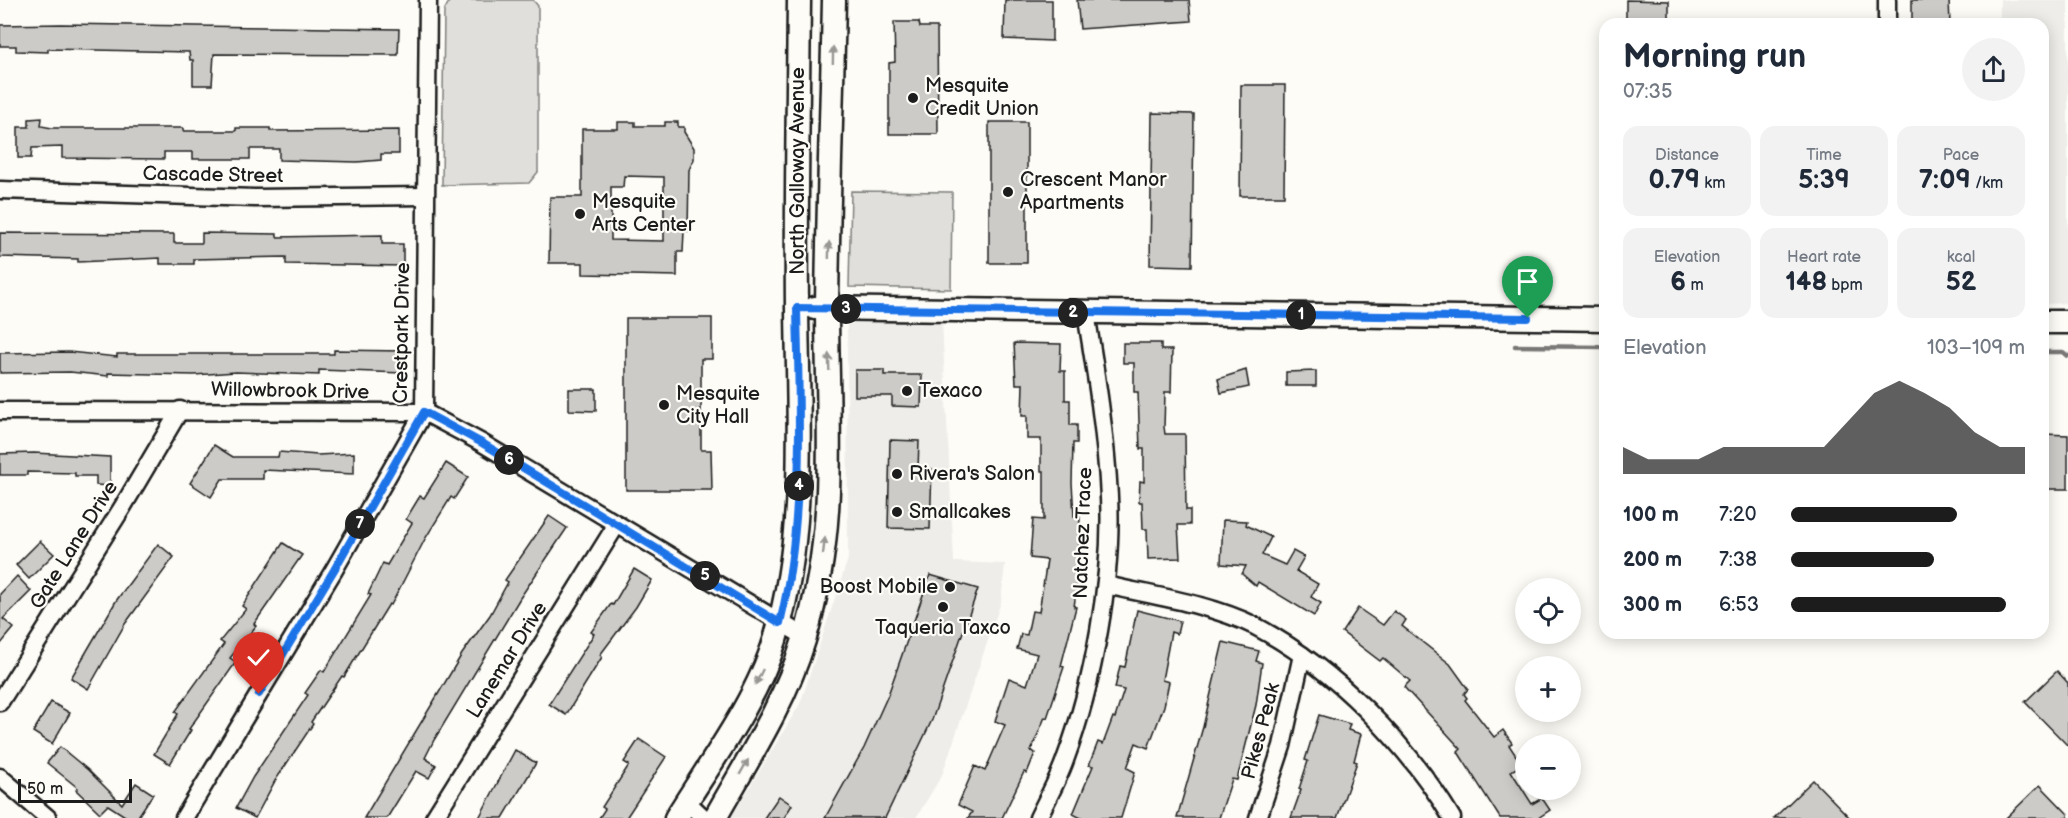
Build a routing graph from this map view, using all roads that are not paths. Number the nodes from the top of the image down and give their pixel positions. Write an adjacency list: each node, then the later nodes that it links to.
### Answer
1 (428, 0): 7 (street, Crestpark Drive)
2 (799, 0): 8 (main road, North Galloway Avenue)
3 (834, 0): 9 (main road, North Galloway Avenue, one-way to 3)
4 (1887, 0): 5 (street)
5 (1887, 18)
6 (0, 190): 7 (street, Cascade Street)
7 (425, 196): 16 (street, Crestpark Drive)
8 (797, 308): 9 (main road); 19 (main road, North Galloway Avenue)
9 (827, 309): 10 (main road); 20 (main road, North Galloway Avenue, one-way to 9)
10 (1086, 313): 11 (main road); 18 (street, Natchez Trace)
11 (1599, 319)
12 (2049, 322): 13 (main road)
13 (2068, 322)
14 (180, 410): 15 (street, Willowbrook Drive); 16 (street, Willowbrook Drive); 22 (street, Gate Lane Drive)
15 (0, 411)
16 (424, 412): 17 (street); 26 (street, Crestpark Drive)
17 (617, 524): 19 (street); 27 (street, Lanemar Drive)
18 (1106, 585): 21 (street); 30 (street, Natchez Trace)
19 (780, 623): 20 (street); 24 (main road, North Galloway Avenue, one-way to 24)
20 (805, 637): 29 (main road, North Galloway Avenue, one-way to 20)
21 (1302, 655): 31 (street, Pikes Peak); 32 (street)
22 (0, 702)
23 (0, 777): 25 (street)
24 (681, 810): 28 (street)
25 (48, 818)
26 (184, 818)
27 (434, 818)
28 (704, 818)
29 (715, 818)
30 (1038, 818)
31 (1257, 818)
32 (1452, 818)

